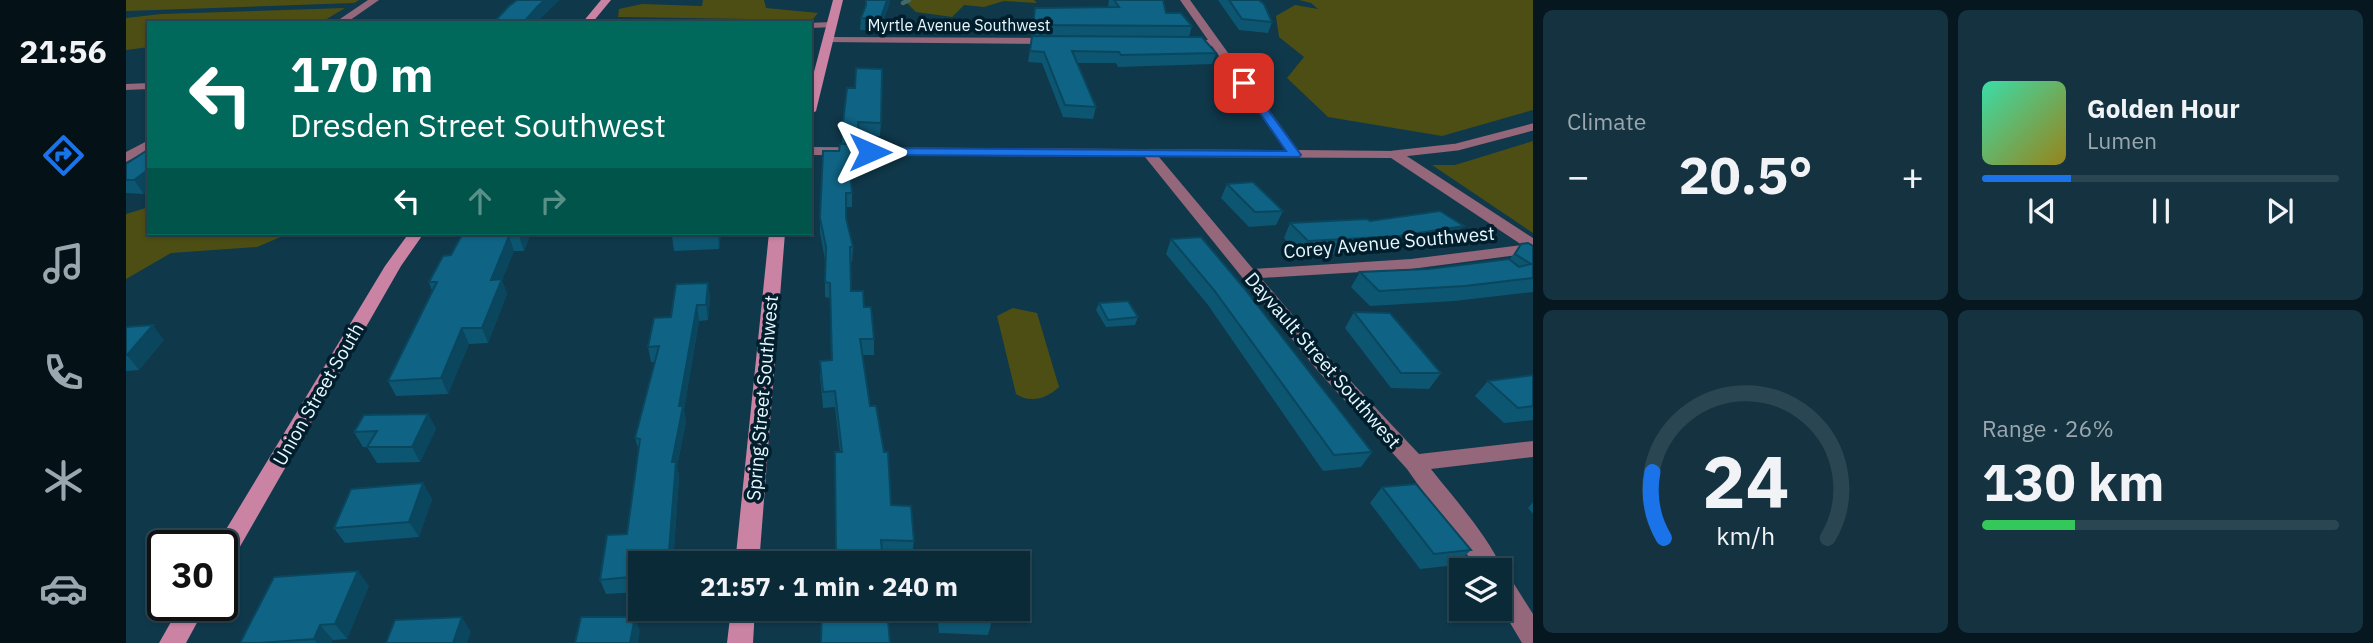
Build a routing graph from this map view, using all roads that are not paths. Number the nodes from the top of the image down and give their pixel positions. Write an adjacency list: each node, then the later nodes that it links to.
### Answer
1 (374, 0): 5 (street)
2 (606, 0): 6 (street)
3 (838, 0): 8 (street)
4 (1185, 0): 12 (street)
5 (342, 21)
6 (589, 21)
7 (812, 25): 8 (street)
8 (832, 25): 9 (street)
9 (828, 40): 10 (street, Myrtle Avenue Southwest); 15 (street)
10 (1063, 41)
11 (1173, 42): 12 (street)
12 (1215, 43): 21 (street)
13 (147, 86): 14 (street)
14 (126, 87)
15 (812, 103)
16 (1533, 127): 20 (lane)
17 (147, 145): 22 (street)
18 (812, 151): 19 (street)
19 (1149, 153): 21 (street); 26 (street, Dayvault Street Southwest)
20 (1394, 154): 21 (street); 25 (street)
21 (1295, 155)
22 (126, 158)
23 (415, 235): 29 (street, Union Street South)
24 (777, 235): 30 (street, Spring Street Southwest)
25 (1533, 247): 26 (street, Corey Avenue Southwest)
26 (1248, 274): 28 (street, Dayvault Street Southwest)
27 (1533, 449): 28 (street)
28 (1414, 463): 31 (street, Dayvault Street Southwest)
29 (238, 530)
30 (748, 551)
31 (1484, 558)
32 (1512, 603): 35 (street)
33 (185, 621): 36 (street)
34 (742, 621): 37 (street)
35 (1533, 637)
36 (172, 643)
37 (740, 643)

